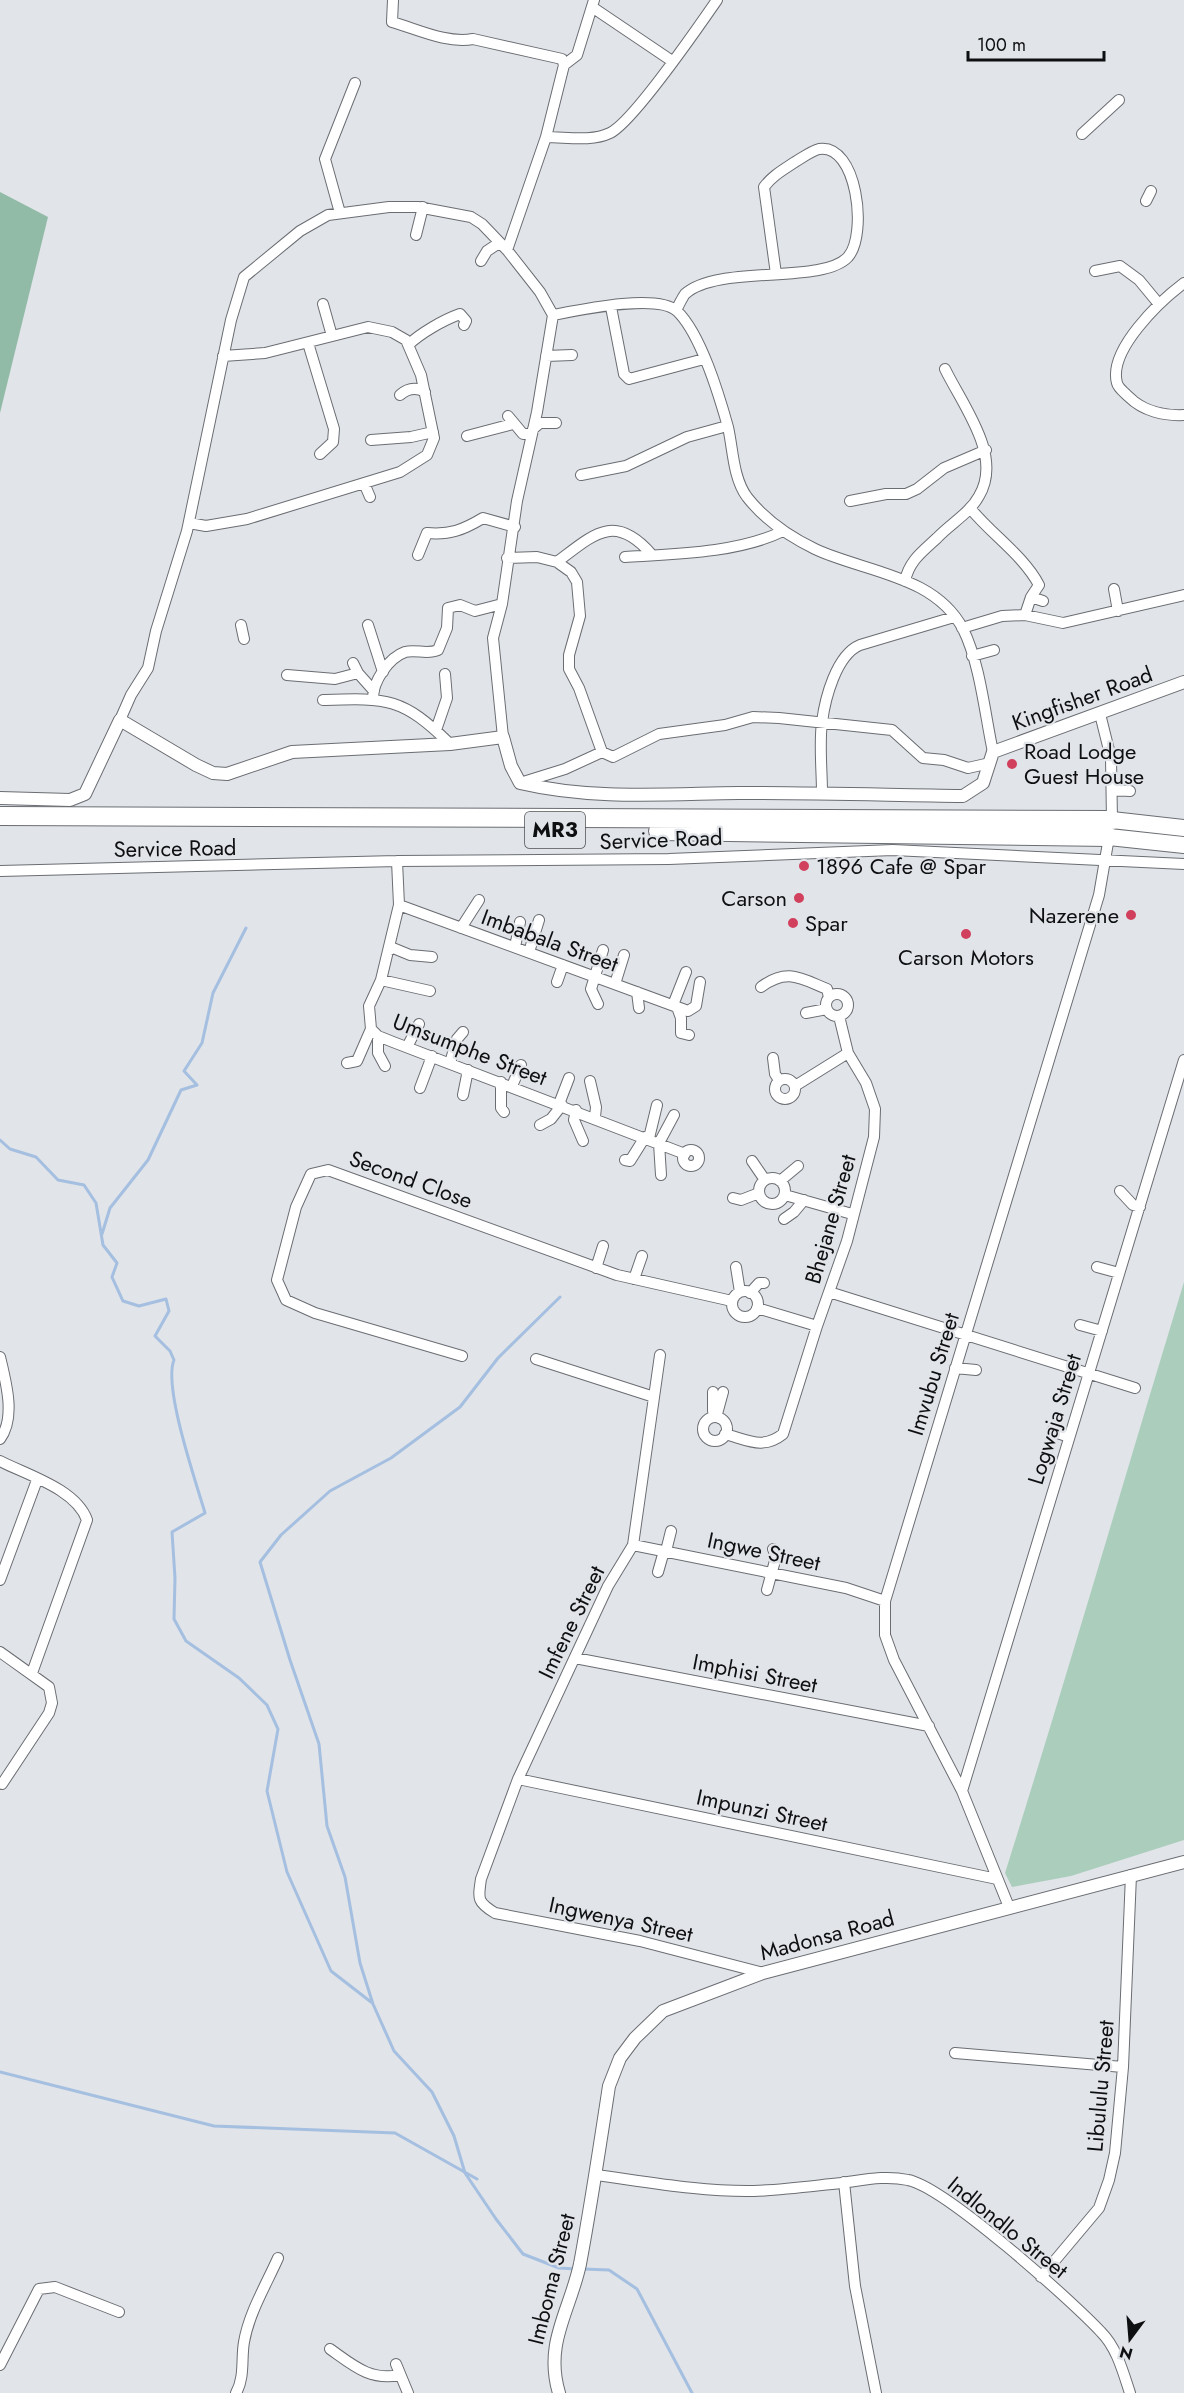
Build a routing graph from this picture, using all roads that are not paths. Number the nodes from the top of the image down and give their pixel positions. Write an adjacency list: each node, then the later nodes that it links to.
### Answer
1 (393, 0): 5 (street)
2 (717, 0): 4 (street)
3 (593, 3): 4 (street); 5 (street)
4 (672, 61): 9 (street)
5 (564, 65): 9 (street)
6 (355, 82): 11 (street)
7 (1119, 100): 8 (street)
8 (1082, 134)
9 (546, 136): 13 (street)
10 (423, 207): 11 (street); 12 (street); 13 (street)
11 (340, 213): 28 (street)
12 (416, 235)
13 (503, 246): 14 (street); 22 (street)
14 (481, 261)
15 (1095, 272): 18 (street)
16 (776, 274): 16 (street); 21 (street)
17 (1184, 283): 18 (street)
18 (1158, 303): 34 (street)
19 (323, 304): 24 (street)
20 (610, 307): 21 (street); 22 (street); 30 (street)
21 (676, 310): 30 (street)
22 (553, 315): 29 (street)
23 (464, 325): 26 (street)
24 (332, 336): 25 (street); 26 (street)
25 (308, 343): 28 (street); 42 (street)
26 (408, 345): 32 (street)
27 (572, 355): 29 (street)
28 (223, 356): 48 (street)
29 (546, 356): 38 (street)
30 (704, 359): 37 (street)
31 (945, 369): 41 (street)
32 (425, 392): 33 (street); 36 (street)
33 (400, 395)
34 (1184, 415)
35 (556, 423): 38 (street)
36 (430, 426): 40 (street); 44 (street)
37 (728, 426): 43 (street); 50 (street)
38 (532, 431): 39 (street); 49 (street)
39 (467, 436)
40 (371, 440)
41 (986, 450): 46 (street); 47 (street)
42 (320, 454)
43 (581, 475)
44 (364, 483): 45 (street); 48 (street)
45 (370, 497)
46 (850, 501)
47 (970, 508): 56 (street); 59 (street)
48 (189, 523): 78 (street)
49 (515, 526): 51 (street); 54 (street)
50 (783, 531): 52 (street); 56 (street)
51 (418, 555)
52 (652, 555): 53 (street); 55 (street)
53 (625, 556)
54 (507, 558): 55 (street); 61 (street)
55 (557, 562): 83 (street)
56 (905, 581): 64 (street)
57 (1114, 589): 62 (street)
58 (1184, 595): 62 (street)
59 (1031, 597): 60 (street); 63 (street)
60 (1043, 602)
61 (502, 604): 71 (street); 81 (street)
62 (1118, 611): 63 (street)
63 (1025, 615): 67 (street)
64 (954, 616): 67 (street); 79 (street)
65 (241, 625): 68 (street)
66 (368, 625): 71 (street)
67 (963, 628): 70 (street)
68 (244, 639)
69 (994, 650): 70 (street)
70 (972, 656): 84 (street)
71 (383, 672): 75 (street)
72 (445, 674): 80 (street)
73 (287, 675): 75 (street)
74 (1184, 682): 77 (street, Kingfisher Road)
75 (373, 695): 76 (street); 80 (street)
76 (322, 700)
77 (1100, 714): 84 (street, Kingfisher Road); 86 (street, Imvubu Street)
78 (120, 720): 82 (street); 89 (street)
79 (821, 723): 83 (street); 84 (street); 88 (street)
80 (436, 730): 82 (street)
81 (503, 736): 82 (street); 85 (street)
82 (450, 744)
83 (602, 752): 85 (street)
84 (992, 758): 88 (street)
85 (520, 783): 88 (street)
86 (1112, 790): 87 (street); 93 (street, Imvubu Street)
87 (1130, 791)
88 (822, 794)
89 (0, 798)
90 (0, 816): 93 (highway, MR3)
91 (0, 827): 93 (highway, MR3)
92 (1184, 828): 93 (highway, MR3)
93 (1111, 829): 94 (highway, MR3); 95 (street, Imvubu Street)
94 (1184, 845)
95 (1106, 860): 96 (street, Service Road); 97 (street); 188 (street, Imvubu Street)
96 (397, 861): 98 (street, Service Road); 100 (street, Umsumphe Street)
97 (1184, 864)
98 (0, 871)
99 (479, 900): 103 (street)
100 (399, 905): 103 (street, Imbabala Street); 106 (street, Umsumphe Street)
101 (539, 920): 107 (street)
102 (520, 922): 104 (street)
103 (461, 928): 104 (street, Imbabala Street)
104 (515, 948): 107 (street, Imbabala Street)
105 (603, 950): 112 (street)
106 (388, 951): 109 (street); 113 (street, Umsumphe Street)
107 (529, 952): 110 (street, Imbabala Street)
108 (624, 955): 116 (street)
109 (432, 957)
110 (563, 965): 112 (street, Imbabala Street); 114 (street)
111 (686, 972): 123 (street)
112 (594, 978): 116 (street, Imbabala Street); 121 (street)
113 (381, 980): 118 (street); 128 (street, Umsumphe Street)
114 (557, 982)
115 (699, 982): 123 (street)
116 (615, 984): 119 (street, Imbabala Street)
117 (762, 987): 120 (street)
118 (430, 991)
119 (637, 992): 122 (street); 123 (street, Imbabala Street)
120 (829, 997): 124 (street); 126 (street)
121 (598, 1004)
122 (639, 1008)
123 (679, 1008): 130 (street)
124 (827, 1009): 125 (street); 126 (street)
125 (806, 1012)
126 (839, 1016): 132 (street, Bhejane Street)
127 (419, 1024): 131 (street)
128 (375, 1032): 131 (street, Umsumphe Street); 136 (street); 139 (street)
129 (463, 1032): 137 (street)
130 (689, 1035)
131 (407, 1047): 133 (street, Umsumphe Street)
132 (848, 1053): 146 (street); 171 (street, Bhejane Street)
133 (432, 1056): 137 (street, Umsumphe Street); 147 (street)
134 (773, 1058): 142 (street)
135 (1184, 1060): 170 (street, Logwaja Street)
136 (347, 1063)
137 (450, 1063): 140 (street, Umsumphe Street)
138 (521, 1065): 145 (street)
139 (385, 1066)
140 (468, 1070): 144 (street, Umsumphe Street); 148 (street)
141 (568, 1078): 149 (street)
142 (779, 1080): 146 (street); 146 (street)
143 (590, 1081): 154 (street)
144 (501, 1082): 145 (street, Umsumphe Street); 152 (street)
145 (512, 1086): 149 (street, Umsumphe Street)
146 (795, 1086)
147 (420, 1088)
148 (464, 1095)
149 (560, 1105): 151 (street, Umsumphe Street); 155 (street)
150 (657, 1105): 156 (street)
151 (576, 1110): 154 (street, Umsumphe Street); 157 (street)
152 (504, 1112)
153 (674, 1115): 156 (street)
154 (595, 1117): 156 (street, Umsumphe Street)
155 (540, 1125)
156 (651, 1139): 158 (street, Umsumphe Street); 159 (street); 162 (street)
157 (583, 1141)
158 (685, 1154)
159 (625, 1160)
160 (752, 1161): 163 (street)
161 (798, 1166): 164 (street)
162 (661, 1174)
163 (765, 1180): 164 (street); 166 (street)
164 (780, 1181): 167 (street)
165 (1120, 1191): 170 (street)
166 (759, 1193): 167 (street); 168 (street)
167 (785, 1195): 169 (street)
168 (733, 1198)
169 (804, 1200): 171 (street); 172 (street)
170 (1140, 1207): 178 (street, Logwaja Street)
171 (852, 1214): 181 (street, Bhejane Street)
172 (784, 1219)
173 (603, 1246): 177 (street)
174 (642, 1256): 179 (street)
175 (736, 1267): 182 (street)
176 (1097, 1267): 178 (street)
177 (596, 1268): 179 (street, Second Close); 190 (street, Second Close)
178 (1119, 1273): 187 (street, Logwaja Street)
179 (634, 1279): 183 (street, Second Close)
180 (764, 1283): 182 (street)
181 (829, 1292): 186 (street, Bhejane Street); 188 (street)
182 (745, 1293): 183 (street); 184 (street)
183 (732, 1301): 184 (street)
184 (757, 1308): 186 (street)
185 (1080, 1325): 187 (street)
186 (817, 1326): 201 (street, Bhejane Street)
187 (1102, 1331): 195 (street, Logwaja Street)
188 (965, 1334): 193 (street, Imvubu Street); 195 (street)
189 (660, 1355): 198 (street, Imfene Street)
190 (462, 1356)
191 (0, 1357): 203 (street)
192 (536, 1359): 198 (street)
193 (955, 1368): 194 (street); 214 (street, Imvubu Street)
194 (976, 1370)
195 (1088, 1374): 196 (street); 202 (street, Logwaja Street)
196 (1135, 1388)
197 (718, 1392): 199 (street)
198 (654, 1397): 207 (street, Imfene Street)
199 (716, 1418): 201 (street); 201 (street)
200 (1052, 1431): 202 (street)
201 (726, 1434)
202 (1069, 1437): 221 (street, Logwaja Street)
203 (0, 1439)
204 (0, 1461): 205 (street)
205 (37, 1480): 212 (street); 217 (street)
206 (670, 1531): 209 (street)
207 (633, 1545): 209 (street, Ingwe Street); 216 (street, Imfene Street)
208 (773, 1549): 211 (street)
209 (665, 1551): 210 (street); 211 (street, Ingwe Street)
210 (658, 1572)
211 (771, 1573): 213 (street); 214 (street, Ingwe Street)
212 (0, 1580)
213 (767, 1590)
214 (885, 1601): 218 (street, Imvubu Street)
215 (0, 1653): 217 (street)
216 (575, 1658): 218 (street, Imphisi Street); 219 (street, Imfene Street)
217 (32, 1673): 220 (street)
218 (929, 1726): 221 (street, Imvubu Street)
219 (518, 1779): 224 (street, Impunzi Street); 225 (street, Imfene Street)
220 (2, 1784)
221 (962, 1791): 224 (street, Imvubu Street)
222 (1184, 1862): 223 (street, Madonsa Road)
223 (1131, 1875): 226 (street, Madonsa Road); 229 (street, Libululu Street)
224 (997, 1879): 226 (street, Imvubu Street)
225 (478, 1896): 227 (street, Ingwenya Street)
226 (1009, 1907): 227 (street, Madonsa Road)
227 (763, 1973): 230 (street, Madonsa Road)
228 (955, 2053): 229 (street)
229 (1123, 2067): 233 (street, Libululu Street)
230 (596, 2175): 231 (street, Indlondlo Street); 239 (street, Imboma Street)
231 (844, 2182): 233 (street, Indlondlo Street); 240 (street)
232 (278, 2258): 237 (street)
233 (1041, 2277): 241 (street, Indlondlo Street)
234 (119, 2312): 236 (street)
235 (330, 2349): 238 (street)
236 (0, 2365)
237 (236, 2393)
238 (408, 2393)
239 (559, 2393)
240 (876, 2393)
241 (1130, 2393)

